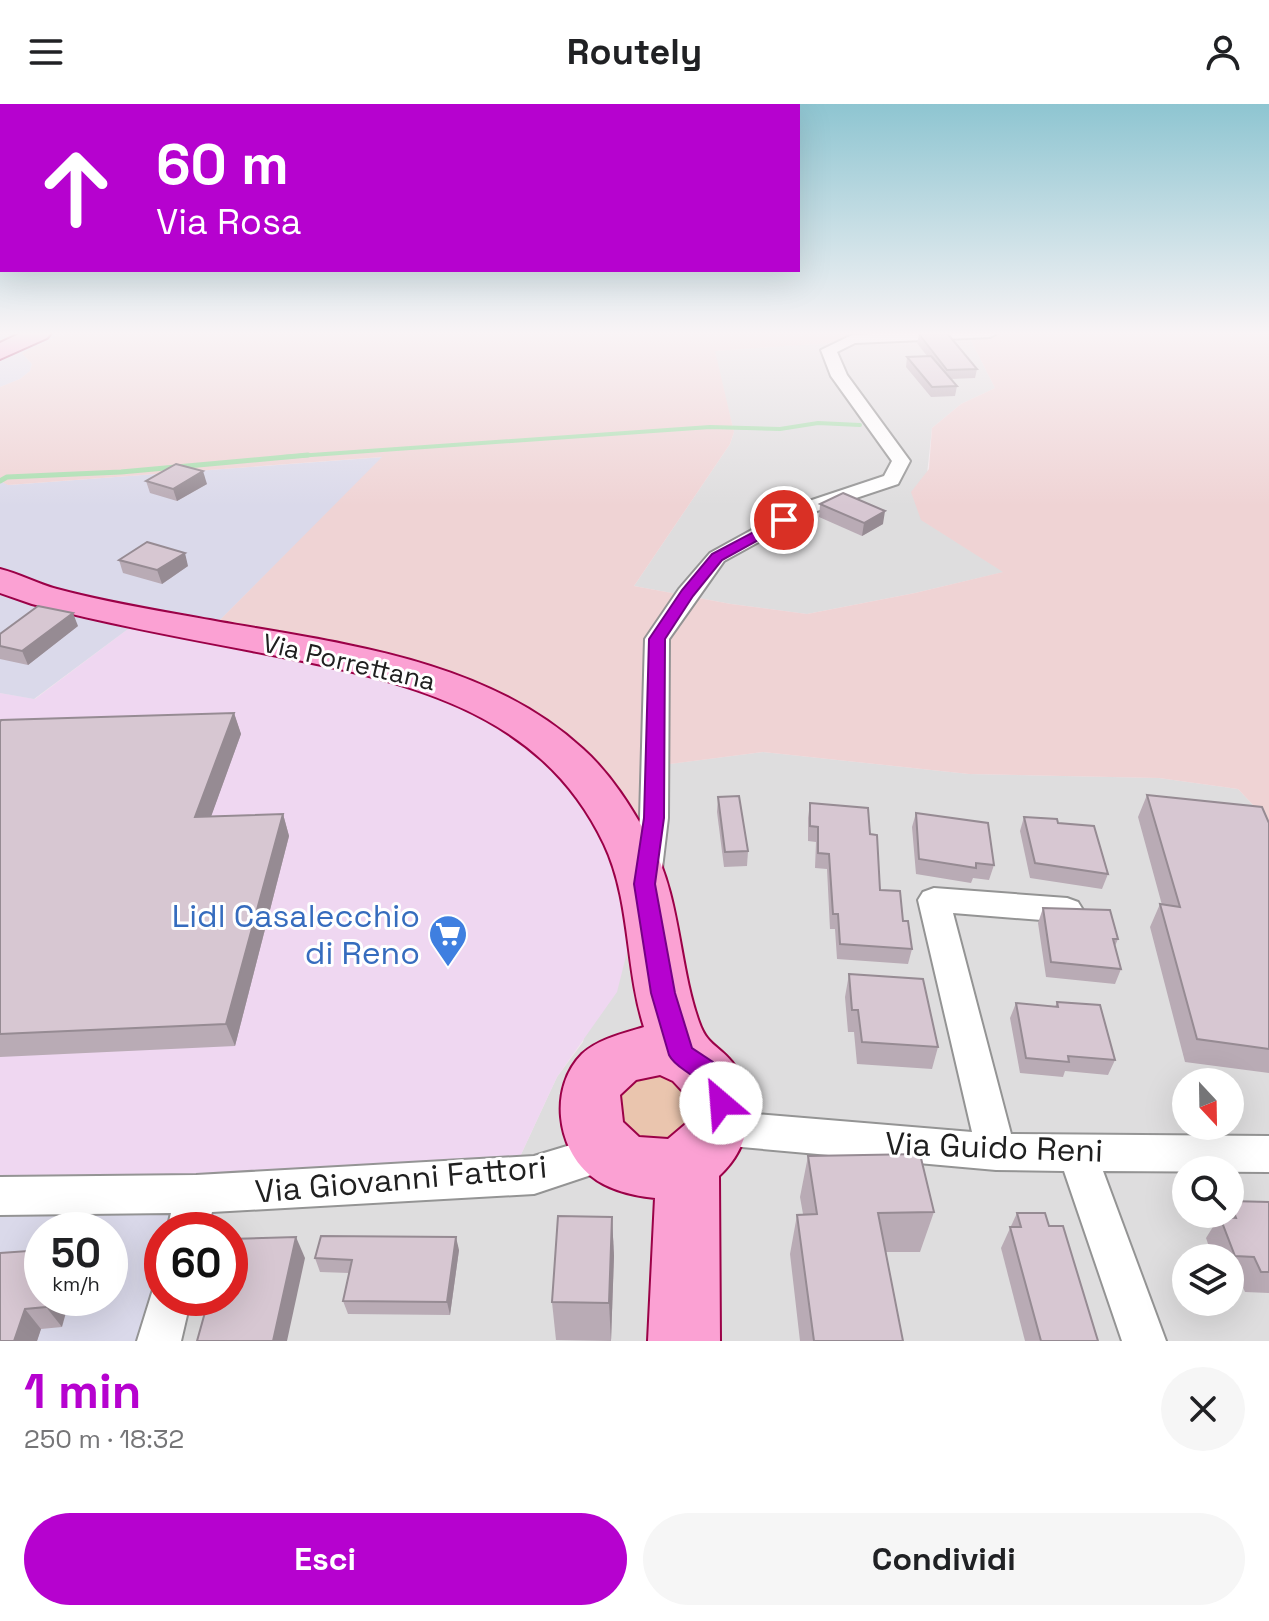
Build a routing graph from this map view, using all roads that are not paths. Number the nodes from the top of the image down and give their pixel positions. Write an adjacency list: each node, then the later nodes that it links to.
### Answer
1 (850, 391): 3 (street)
2 (0, 580): 3 (main road, Via Porrettana)
3 (645, 884): 5 (main road, Via Porrettana)
4 (1067, 910): 6 (street)
5 (661, 1053): 9 (main road); 9 (main road)
6 (996, 1152): 7 (street, Via Guido Reni); 9 (street, Via Guido Reni)
7 (1077, 1152): 8 (street, Via Guido Reni); 15 (street)
8 (1269, 1154)
9 (670, 1167): 11 (street, Via Giovanni Fattori); 14 (main road)
10 (0, 1196): 11 (street, Via Giovanni Fattori)
11 (191, 1212)
12 (165, 1316): 13 (street)
13 (159, 1341)
14 (684, 1341)
15 (1144, 1341)

